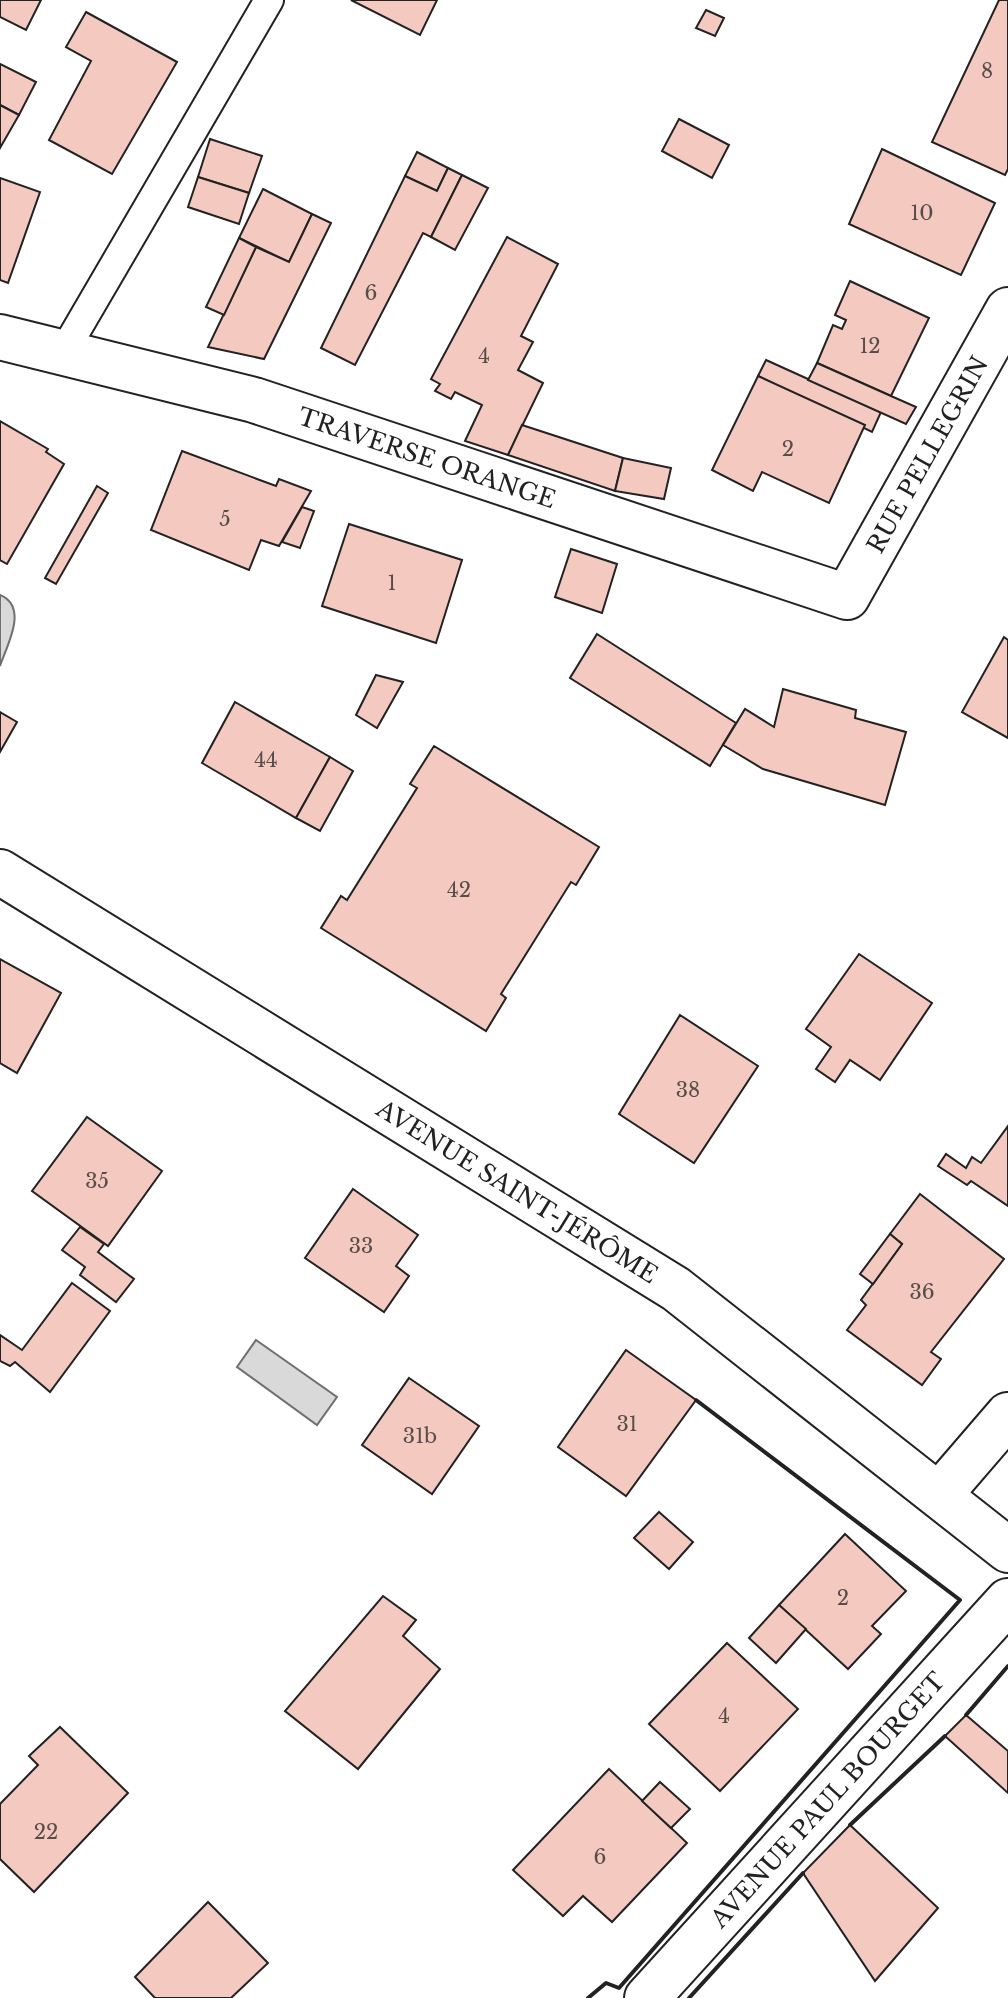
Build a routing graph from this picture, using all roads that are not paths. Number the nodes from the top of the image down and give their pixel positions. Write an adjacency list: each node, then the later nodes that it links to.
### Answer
1 (269, 0): 4 (lane)
2 (1008, 310): 5 (street, RUE PELLEGRIN)
3 (0, 337): 4 (street, TRAVERSE ORANGE)
4 (63, 353): 5 (street, TRAVERSE ORANGE)
5 (847, 597)
6 (0, 872): 8 (street, AVENUE SAINT-JÉRÔME)
7 (1008, 1415): 8 (street)
8 (940, 1494): 9 (street, AVENUE SAINT-JÉRÔME)
9 (1008, 1550)
10 (1008, 1601): 11 (street, AVENUE PAUL BOURGET)
11 (647, 1998)

